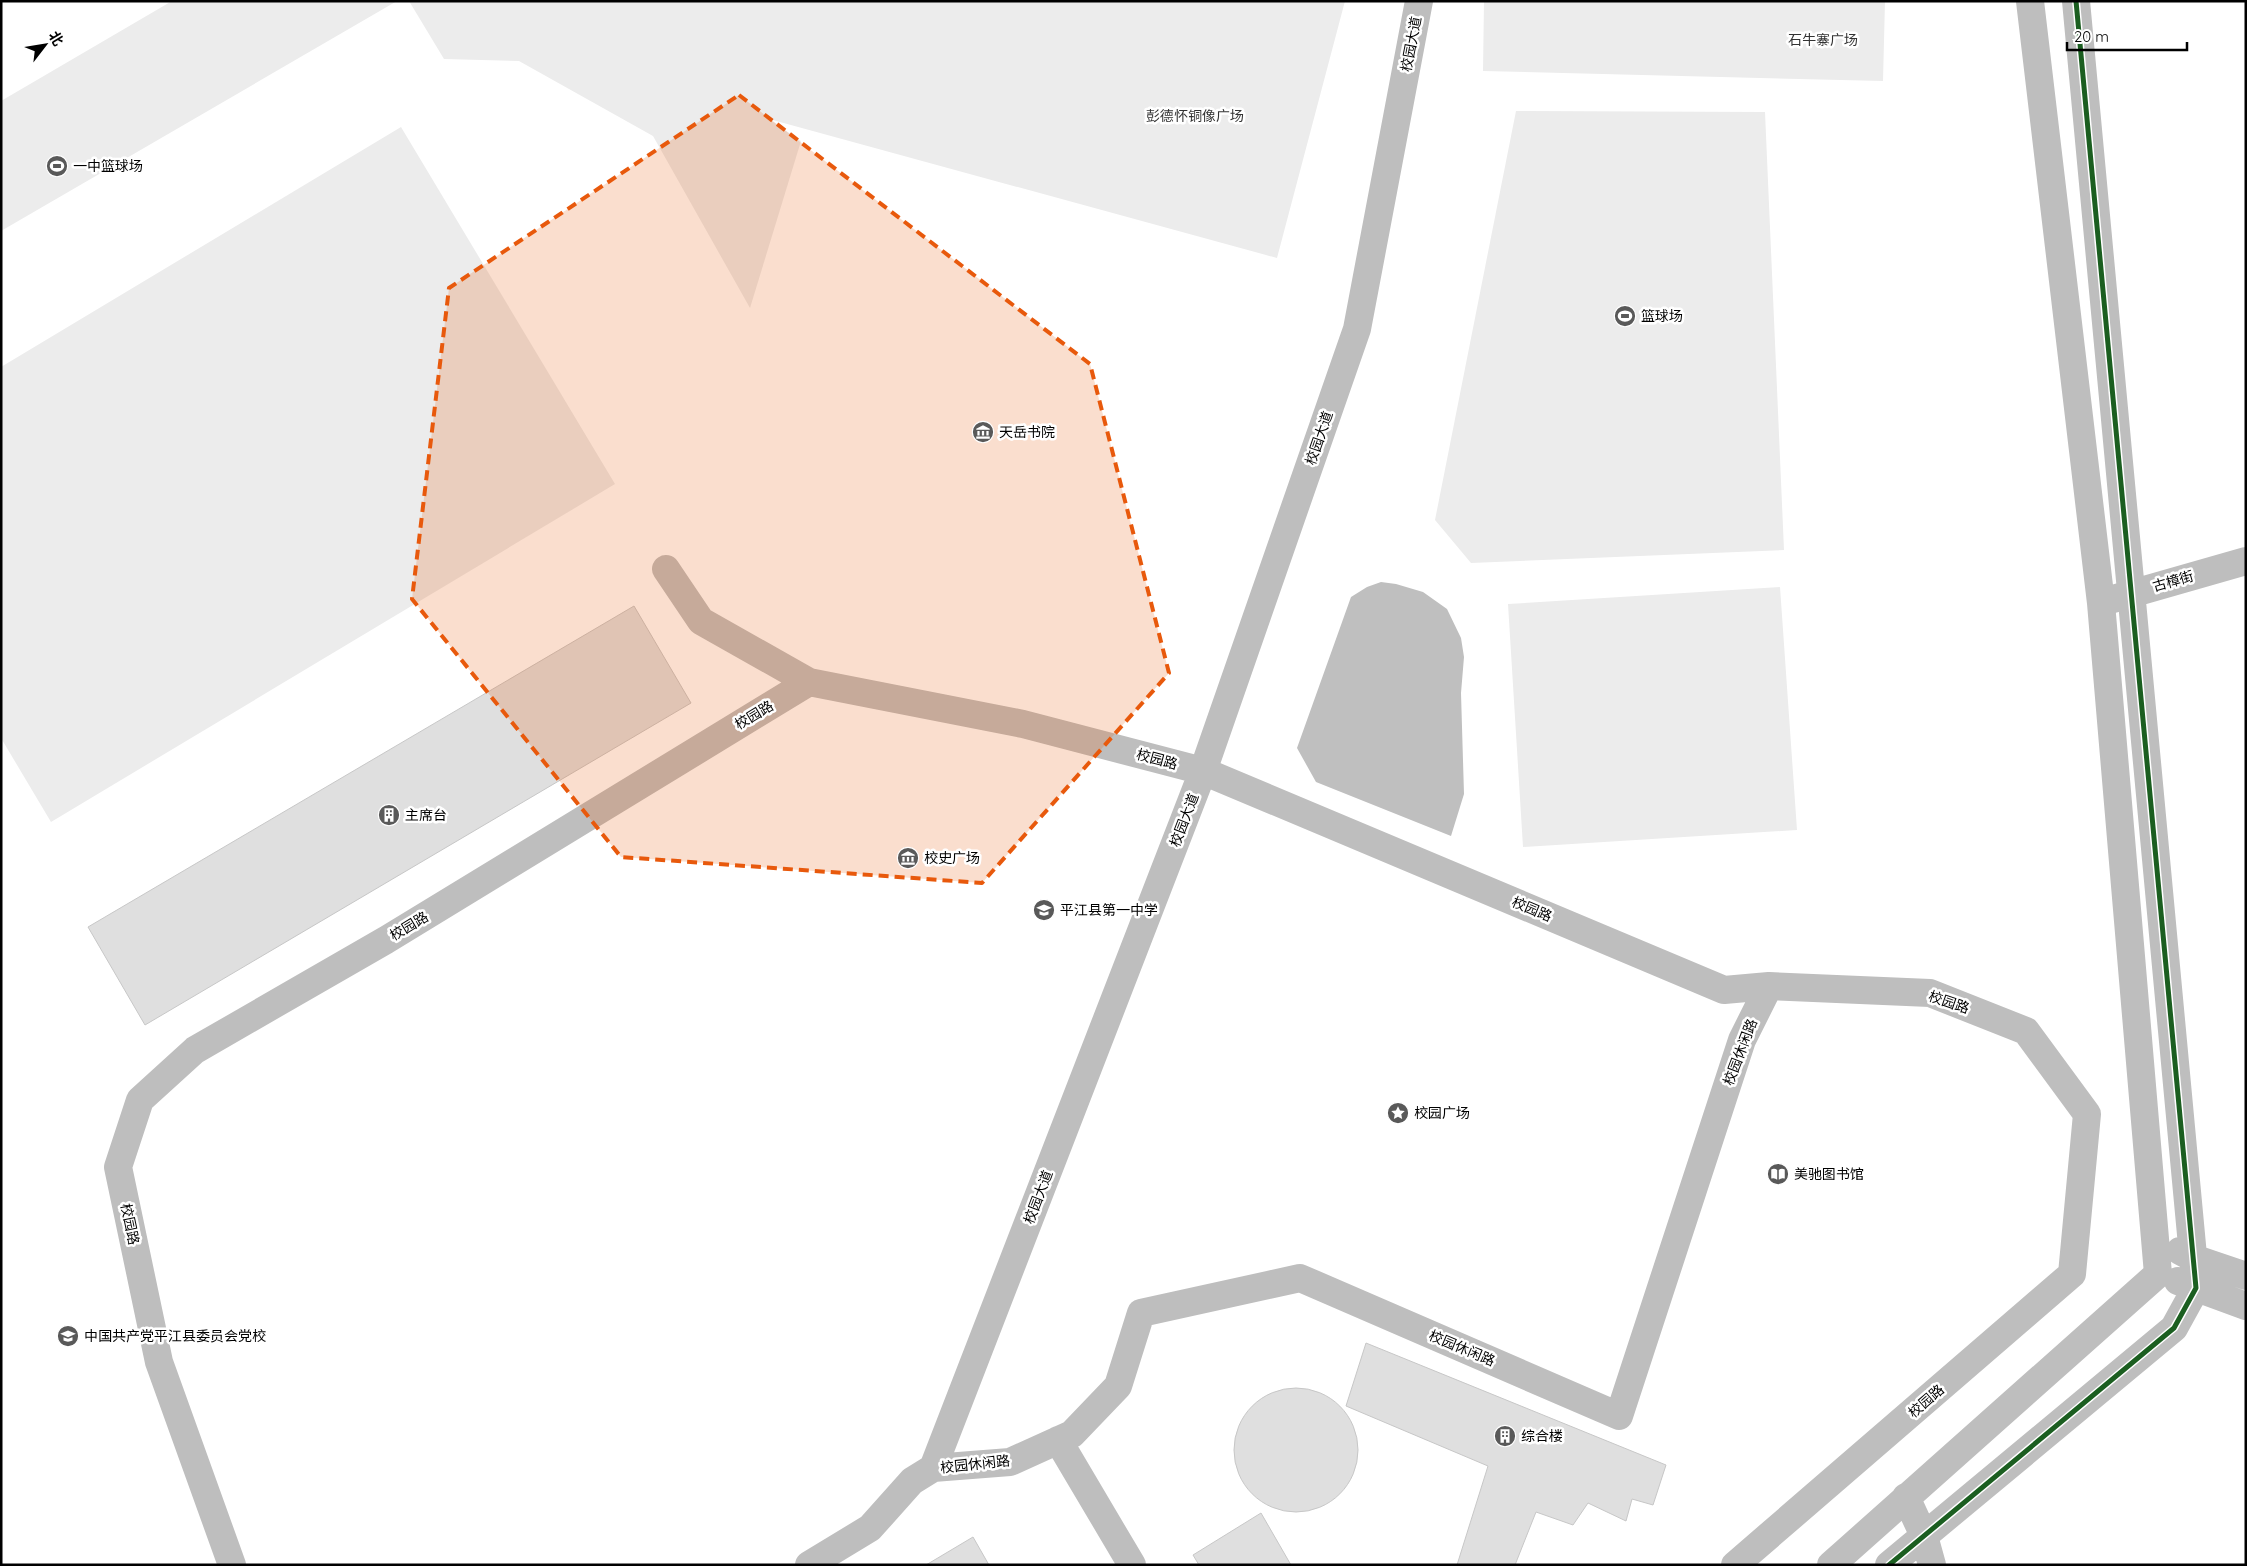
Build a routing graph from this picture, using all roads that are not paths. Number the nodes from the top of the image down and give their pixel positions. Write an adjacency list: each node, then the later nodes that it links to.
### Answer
1 (1419, 1): 9 (street, 校园大道)
2 (2030, 1): 7 (street)
3 (2076, 1): 6 (street)
4 (2246, 561): 6 (street, 古樟街)
5 (666, 568): 8 (street)
6 (2130, 594): 7 (street, 古樟街); 12 (street)
7 (2101, 603): 11 (street)
8 (809, 682): 9 (street, 校园路); 23 (street, 校园路)
9 (1203, 771): 10 (street, 校园路); 18 (street, 校园大道)
10 (1769, 986): 17 (street, 校园休闲路); 26 (street, 校园路)
11 (2155, 1236): 12 (street); 13 (street)
12 (2193, 1258): 14 (street); 15 (street)
13 (2158, 1274): 15 (street); 19 (street)
14 (2246, 1276)
15 (2196, 1288): 16 (street); 21 (street)
16 (2246, 1306)
17 (1058, 1440): 18 (street, 校园休闲路); 25 (street)
18 (933, 1468): 24 (street)
19 (1906, 1496): 20 (street); 21 (street)
20 (1881, 1518): 22 (street); 27 (street)
21 (1924, 1536): 22 (street); 28 (street)
22 (1895, 1562)
23 (232, 1565)
24 (809, 1565)
25 (1132, 1565)
26 (1735, 1565)
27 (1831, 1565)
28 (1932, 1565)

